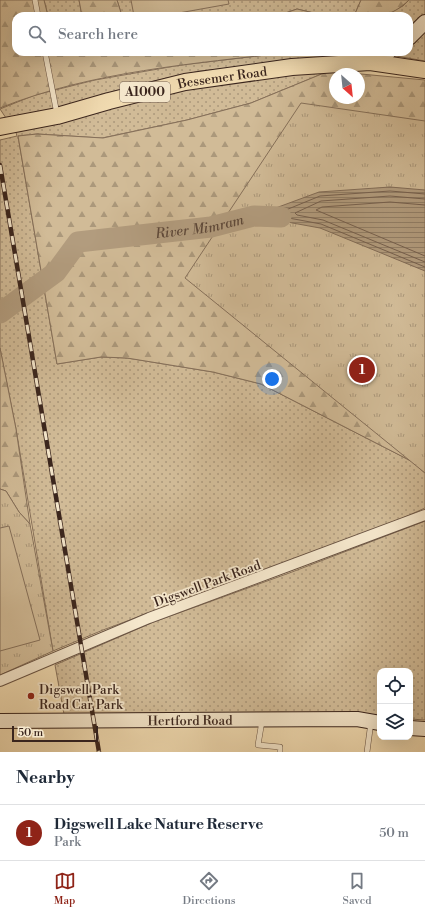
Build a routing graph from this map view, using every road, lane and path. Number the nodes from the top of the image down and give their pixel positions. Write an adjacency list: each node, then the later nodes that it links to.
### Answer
1 (34, 0): 2 (lane)
2 (37, 12)
3 (425, 22): 4 (street)
4 (413, 34)
5 (47, 56): 9 (lane)
6 (381, 56): 7 (street)
7 (370, 62): 8 (main road, Bessemer Road / A1000); 9 (main road, Bessemer Road / A1000)
8 (425, 70)
9 (57, 116): 10 (main road, Bessemer Road / A1000)
10 (0, 127)
11 (425, 515): 12 (street, Digswell Park Road)
12 (0, 681)
13 (262, 720): 14 (street, Hertford Road); 15 (street, Hertford Road); 18 (lane)
14 (0, 721)
15 (376, 722): 19 (lane)
16 (413, 728): 17 (street)
17 (425, 729)
18 (280, 752)
19 (367, 752)

